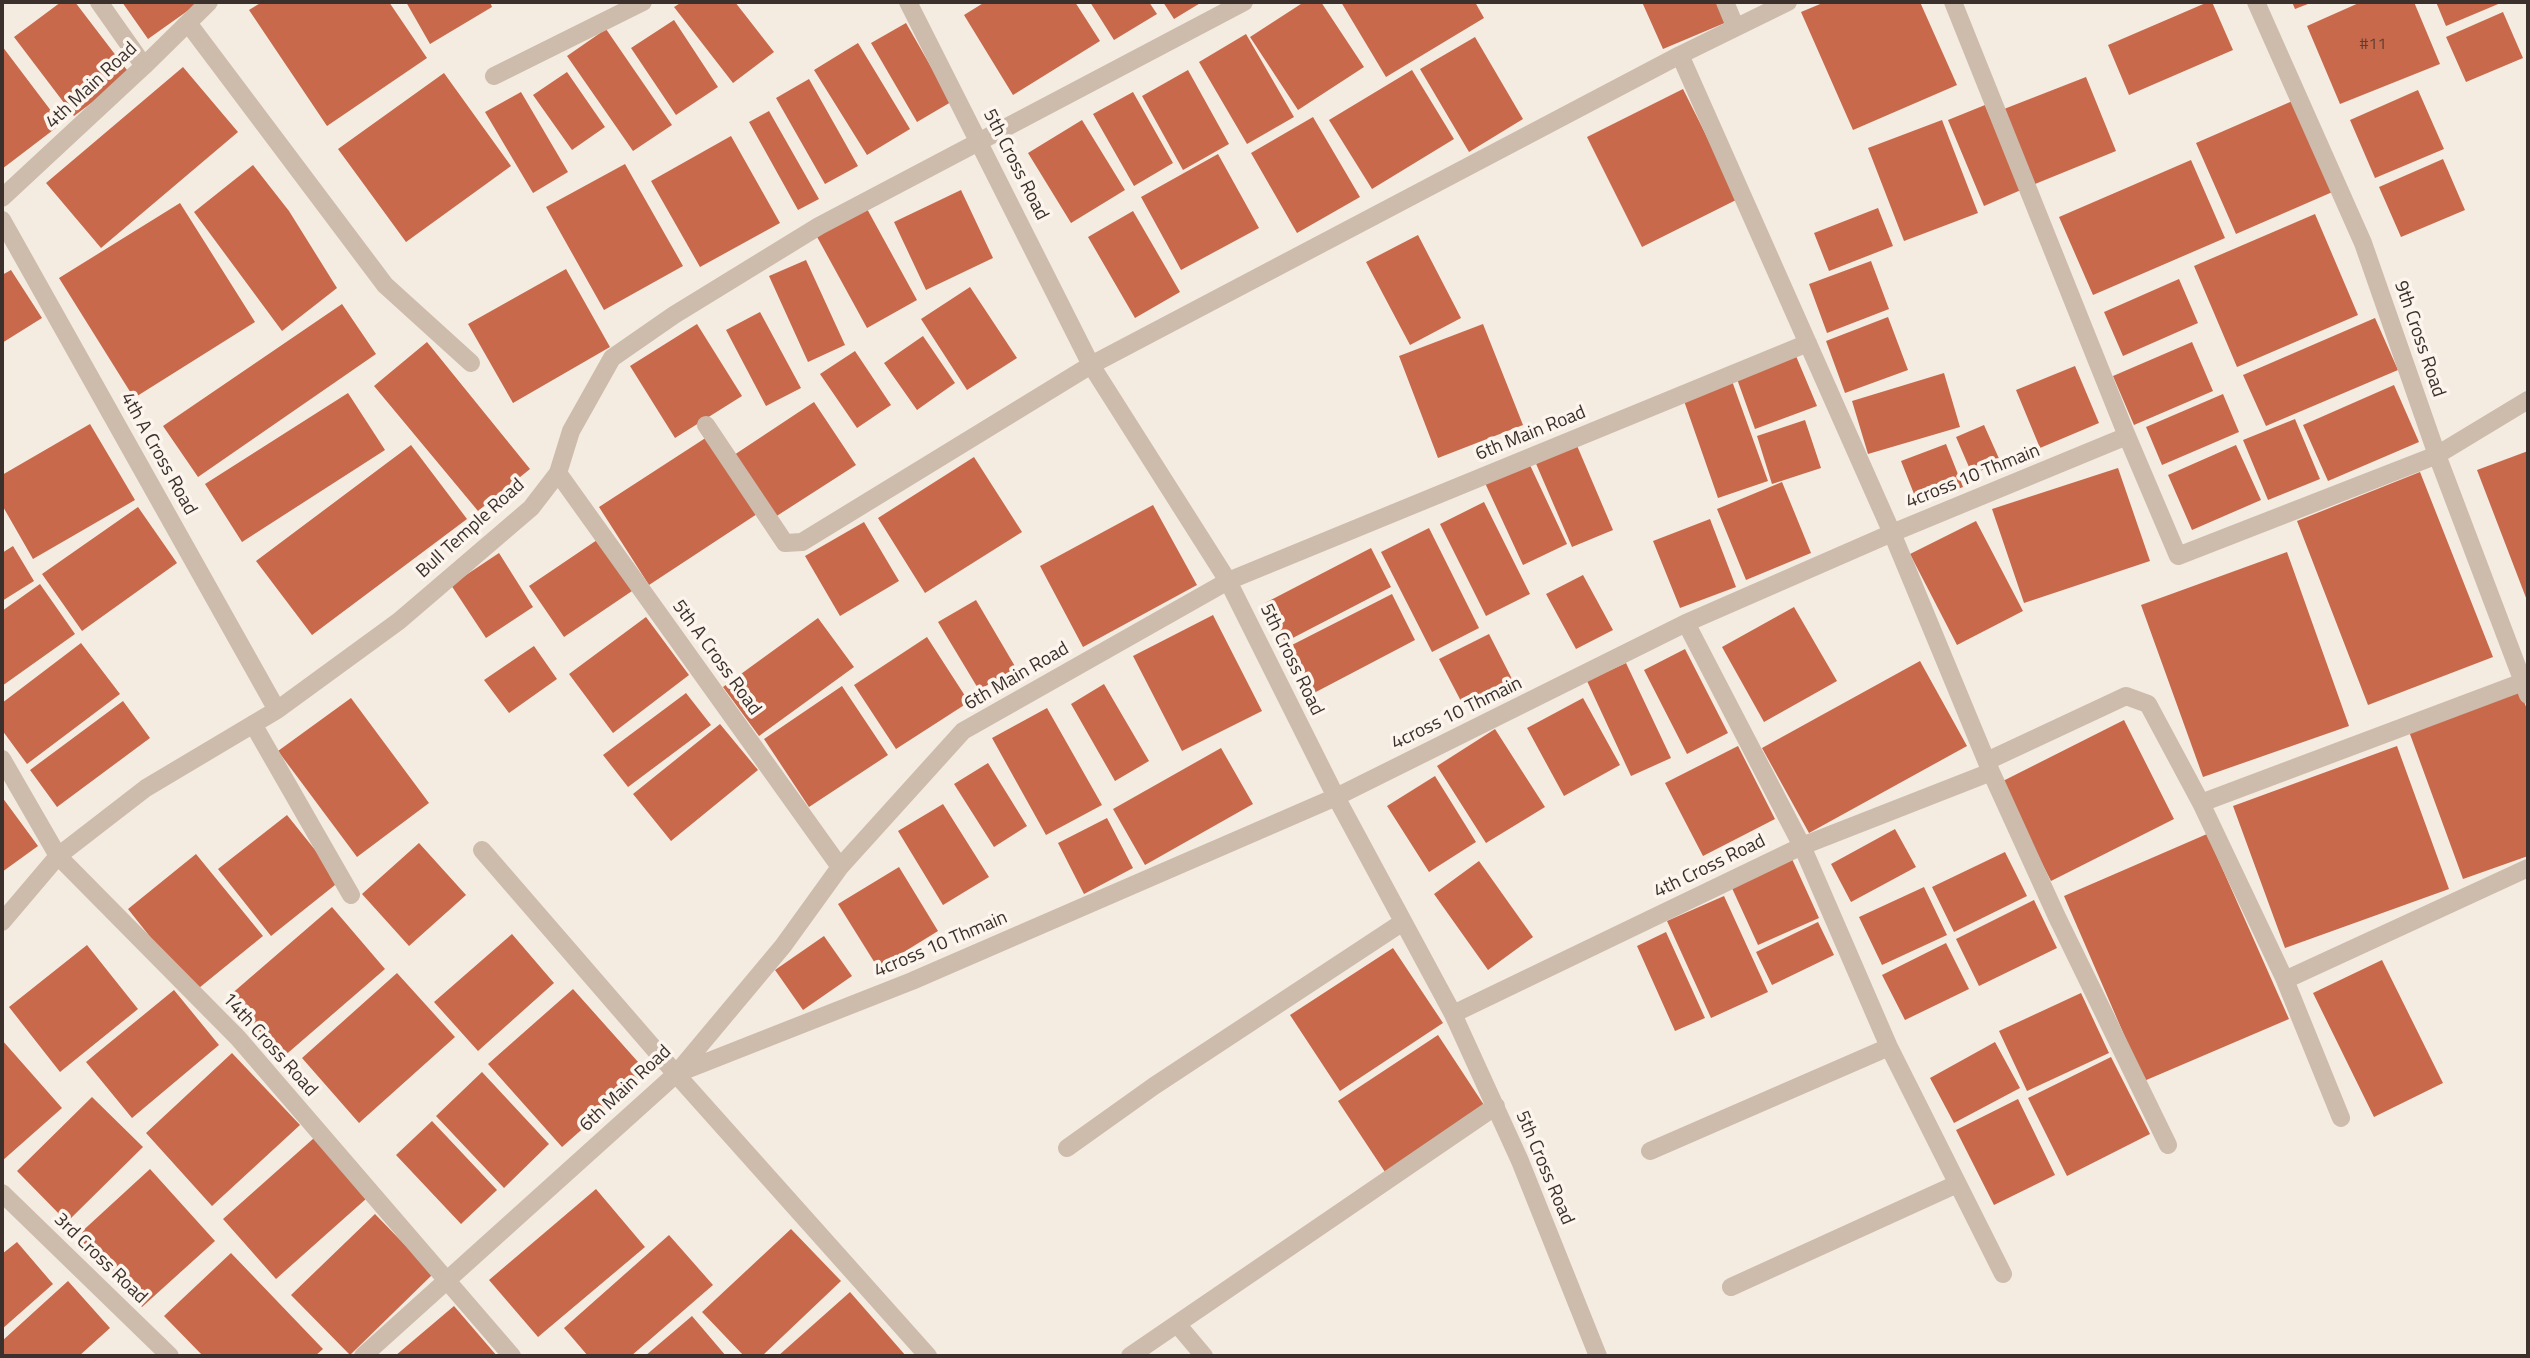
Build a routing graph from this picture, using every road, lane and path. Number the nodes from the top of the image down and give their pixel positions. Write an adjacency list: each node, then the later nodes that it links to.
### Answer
1 (99, 2): 13 (street)
2 (209, 2): 10 (street, 4th Main Road)
3 (643, 2): 14 (street)
4 (908, 2): 15 (street, 5th Cross Road)
5 (1244, 2): 15 (street, Bull Temple Road)
6 (1726, 2): 11 (street)
7 (1788, 2): 11 (street)
8 (1953, 2): 23 (street)
9 (2256, 2): 24 (street, 9th Cross Road)
10 (188, 23): 13 (street, 4th Main Road); 19 (street)
11 (1735, 26): 12 (street)
12 (1680, 55): 18 (street); 20 (street)
13 (144, 66): 16 (street, 4th Main Road)
14 (494, 76)
15 (980, 142): 20 (street, 5th Cross Road); 25 (street, Bull Temple Road)
16 (2, 198)
17 (2, 220): 30 (street, 4th A Cross Road)
18 (1808, 343): 26 (street); 27 (street, 6th Main Road)
19 (471, 363)
20 (1091, 365): 22 (street); 27 (street, 5th Cross Road)
21 (2528, 400): 24 (street)
22 (706, 425)
23 (2127, 436): 24 (street); 26 (street, 4cross 10 Thmain)
24 (2437, 455): 29 (street, 9th Cross Road)
25 (558, 473): 30 (street, Bull Temple Road); 39 (street, 5th A Cross Road)
26 (1892, 533): 28 (street, 4cross 10 Thmain); 33 (street)
27 (1228, 581): 34 (street, 5th Cross Road); 39 (street, 6th Main Road)
28 (1686, 624): 34 (street, 4cross 10 Thmain); 36 (street)
29 (2526, 689): 35 (street)
30 (277, 709): 31 (street, Bull Temple Road)
31 (253, 724): 38 (street, Bull Temple Road); 41 (street)
32 (2, 759): 38 (street, 14th Cross Road)
33 (1989, 766): 35 (street, 4th Cross Road); 36 (street, 4th Cross Road); 50 (street)
34 (1335, 797): 43 (street, 5th Cross Road); 47 (street, 4cross 10 Thmain)
35 (2201, 803): 44 (street, 4th Cross Road)
36 (1802, 846): 45 (street, 4th Cross Road); 46 (street)
37 (482, 850): 47 (street)
38 (58, 856): 42 (street, Bull Temple Road); 56 (street, 14th Cross Road)
39 (840, 867): 47 (street, 6th Main Road)
40 (2528, 868): 44 (street)
41 (351, 895)
42 (2, 922)
43 (1403, 922): 45 (street, 5th Cross Road); 51 (street)
44 (2285, 980): 49 (street, 4th Cross Road)
45 (1452, 1014): 48 (street, 5th Cross Road)
46 (1889, 1047): 52 (street); 53 (street)
47 (676, 1074): 56 (street, 6th Main Road); 62 (street)
48 (1496, 1106): 58 (street); 65 (street, 5th Cross Road)
49 (2341, 1118)
50 (2168, 1145)
51 (1067, 1148)
52 (1650, 1151)
53 (1957, 1184): 55 (street); 57 (street)
54 (2, 1193): 59 (street, 3rd Cross Road)
55 (2003, 1274)
56 (447, 1282): 60 (street, 6th Main Road); 61 (street, 14th Cross Road)
57 (1731, 1287)
58 (1177, 1324): 63 (street); 64 (street)
59 (170, 1356)
60 (363, 1356)
61 (512, 1356)
62 (928, 1356)
63 (1130, 1356)
64 (1204, 1356)
65 (1598, 1356)

